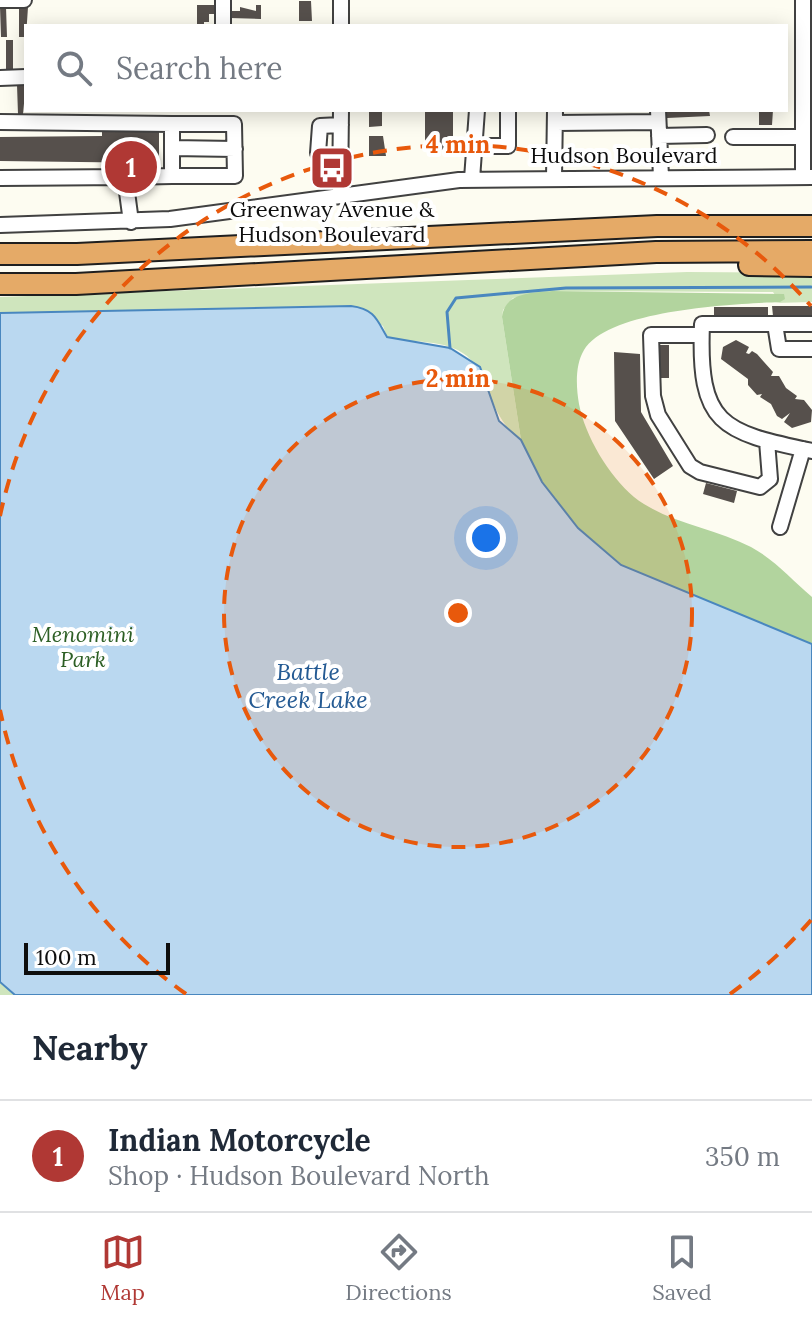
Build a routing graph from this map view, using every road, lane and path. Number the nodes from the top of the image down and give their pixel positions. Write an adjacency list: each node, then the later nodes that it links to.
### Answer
1 (0, 0): 2 (street)
2 (24, 0)
3 (223, 0): 6 (street)
4 (341, 0): 7 (street)
5 (803, 0): 9 (street)
6 (223, 24)
7 (341, 24)
8 (788, 44): 9 (street)
9 (803, 44): 21 (street)
10 (24, 77): 11 (street)
11 (0, 78)
12 (477, 112): 22 (street)
13 (508, 112): 22 (street)
14 (341, 117): 25 (street); 33 (street)
15 (555, 117): 17 (street); 31 (street)
16 (0, 122): 18 (street)
17 (658, 123): 19 (street); 28 (street)
18 (172, 124): 23 (street); 24 (street)
19 (707, 135)
20 (733, 137): 21 (street)
21 (803, 137): 29 (street)
22 (477, 146): 32 (street)
23 (172, 148): 24 (street); 26 (street)
24 (235, 149): 26 (street)
25 (318, 153)
26 (172, 176): 27 (street)
27 (125, 177): 30 (street); 34 (street)
28 (661, 177): 29 (street, Hudson Boulevard); 31 (street, Hudson Boulevard)
29 (808, 177)
30 (0, 178)
31 (554, 178): 32 (street, Hudson Boulevard)
32 (472, 179): 33 (street, Hudson Boulevard)
33 (340, 195): 34 (street, Hudson Boulevard)
34 (131, 222): 35 (street, Hudson Boulevard)
35 (0, 225)
36 (812, 226): 38 (highway)
37 (812, 251): 39 (highway)
38 (0, 254)
39 (529, 260): 40 (highway); 41 (highway)
40 (812, 266)
41 (0, 284)
42 (775, 324): 43 (street); 44 (street); 45 (street)
43 (812, 324)
44 (701, 335): 46 (street); 46 (street)
45 (812, 349)
46 (767, 441): 47 (street)
47 (807, 450): 48 (street)
48 (780, 527)

